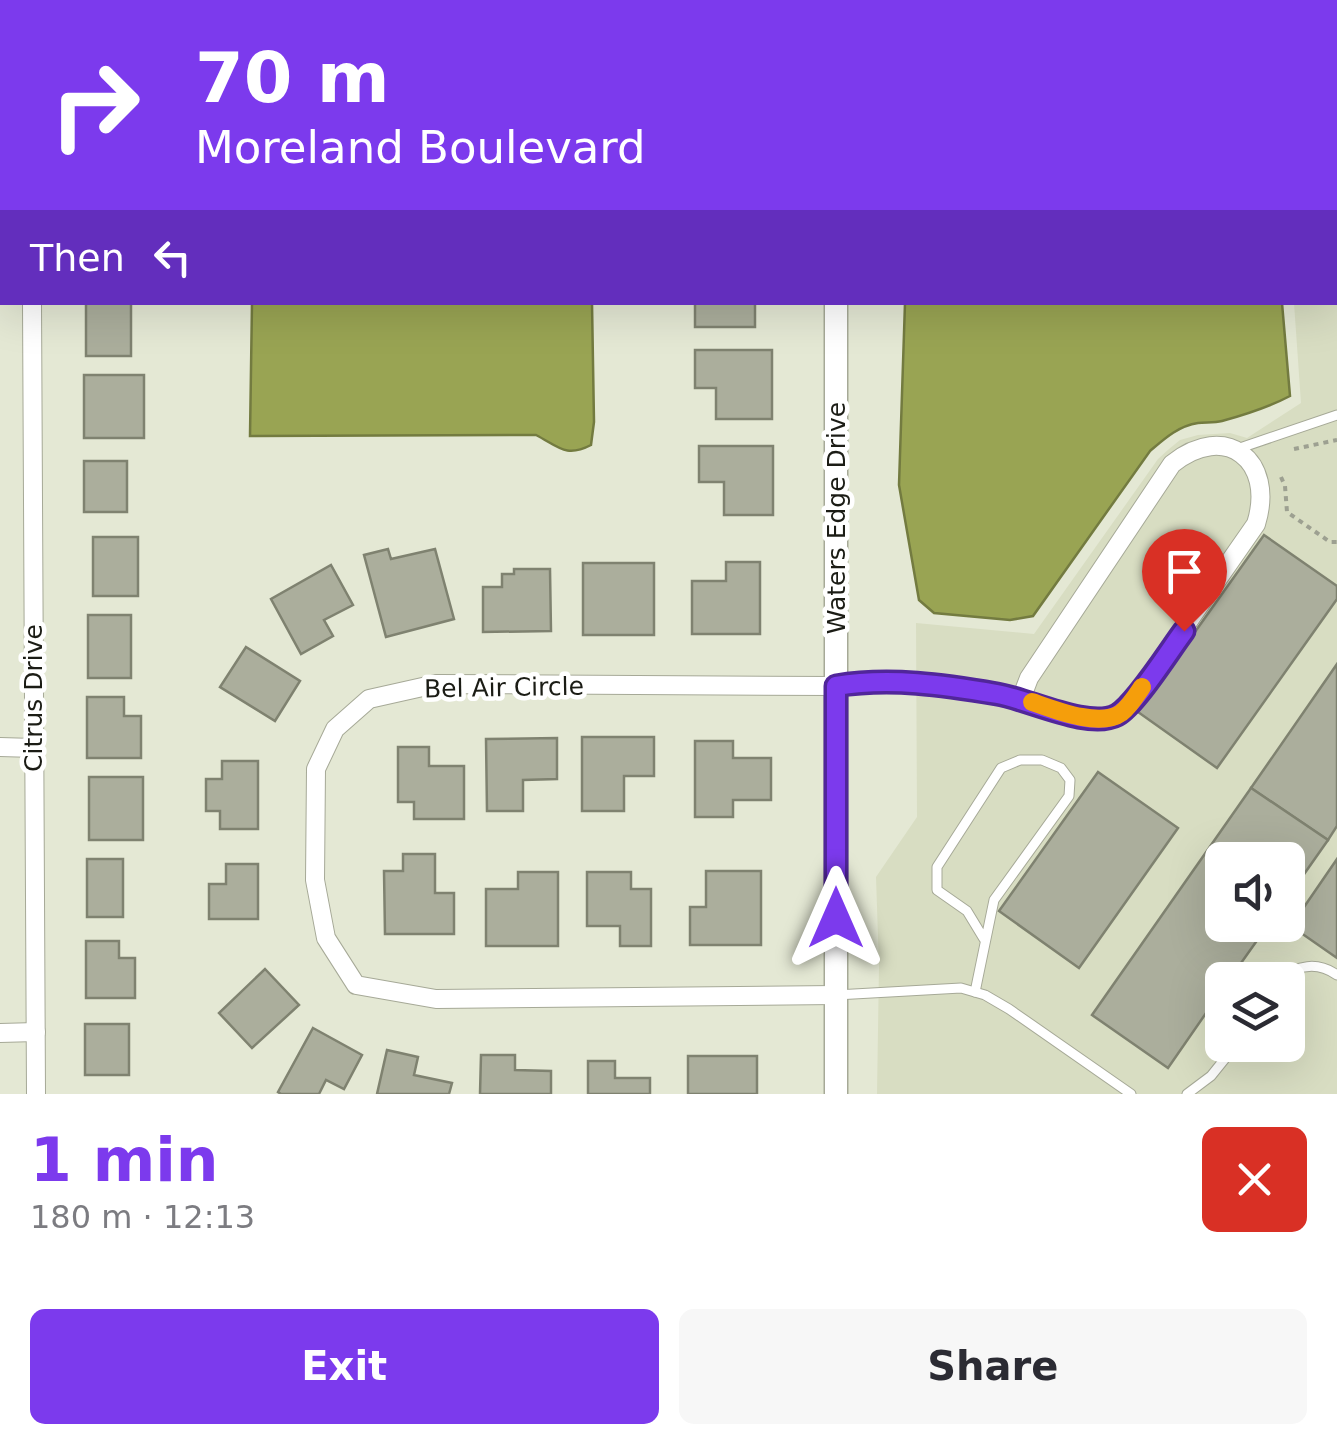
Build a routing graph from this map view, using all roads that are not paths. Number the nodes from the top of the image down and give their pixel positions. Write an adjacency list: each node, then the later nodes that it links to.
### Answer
1 (32, 305): 8 (street, Citrus Drive)
2 (836, 305): 5 (street, Waters Edge Drive)
3 (1337, 415): 4 (lane)
4 (1237, 450): 6 (street); 6 (street, Bel Air Circle)
5 (836, 686): 6 (street, Bel Air Circle); 13 (street, Waters Edge Drive); 13 (street, Bel Air Circle)
6 (1021, 699)
7 (0, 747): 8 (street)
8 (34, 748): 14 (street, Citrus Drive)
9 (984, 939): 9 (lane); 12 (lane)
10 (1305, 967): 11 (lane)
11 (1337, 975)
12 (975, 992): 13 (lane); 19 (lane)
13 (836, 995): 18 (street, Waters Edge Drive)
14 (36, 1032): 15 (street); 17 (street, Citrus Drive)
15 (0, 1033)
16 (1222, 1062): 20 (lane)
17 (36, 1094)
18 (836, 1094)
19 (1132, 1094)
20 (1186, 1094)

